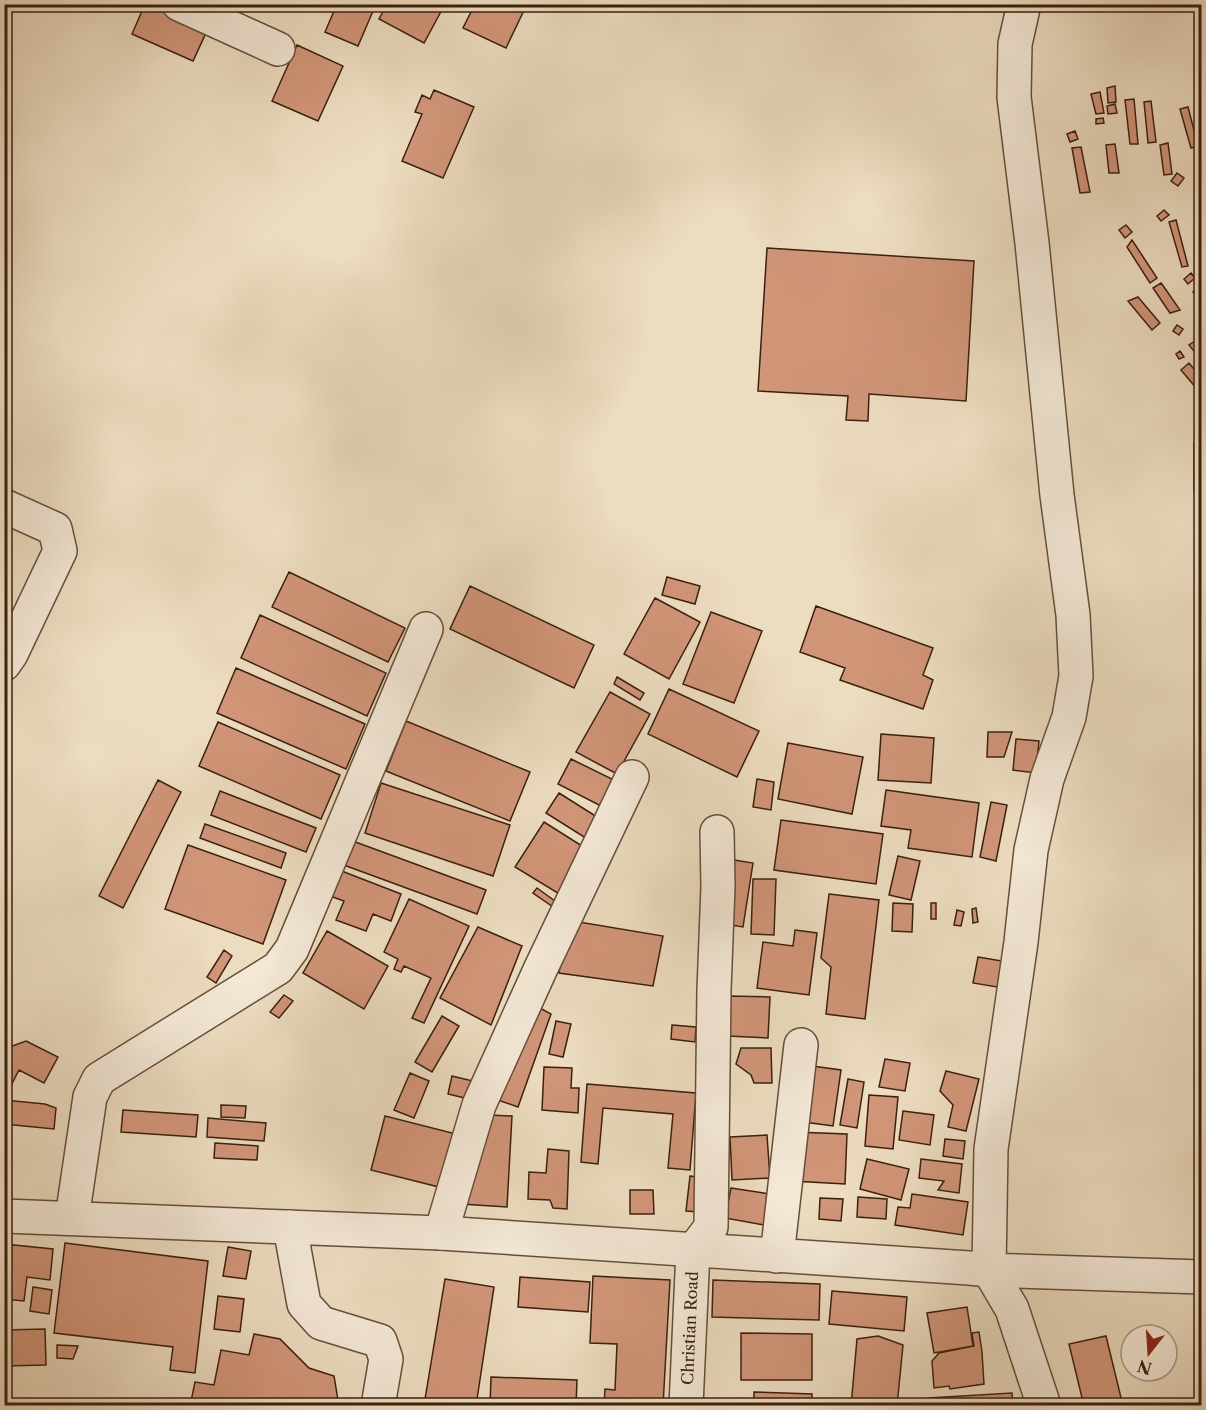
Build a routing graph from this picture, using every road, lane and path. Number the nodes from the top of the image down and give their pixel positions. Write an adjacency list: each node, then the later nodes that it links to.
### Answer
1 (179, 4): 3 (street)
2 (1024, 4): 16 (street)
3 (278, 49)
4 (4, 506): 6 (street)
5 (426, 629): 11 (street)
6 (4, 664)
7 (632, 777): 13 (street)
8 (717, 832): 14 (street)
9 (801, 1045): 15 (street)
10 (4, 1216): 11 (street)
11 (72, 1218): 12 (street)
12 (291, 1227): 13 (street); 18 (street)
13 (441, 1233): 14 (street)
14 (693, 1251): 15 (street); 19 (street, Christian Road)
15 (777, 1256): 16 (street)
16 (989, 1270): 17 (street); 20 (street)
17 (1202, 1277)
18 (378, 1406)
19 (686, 1406)
20 (1044, 1406)

